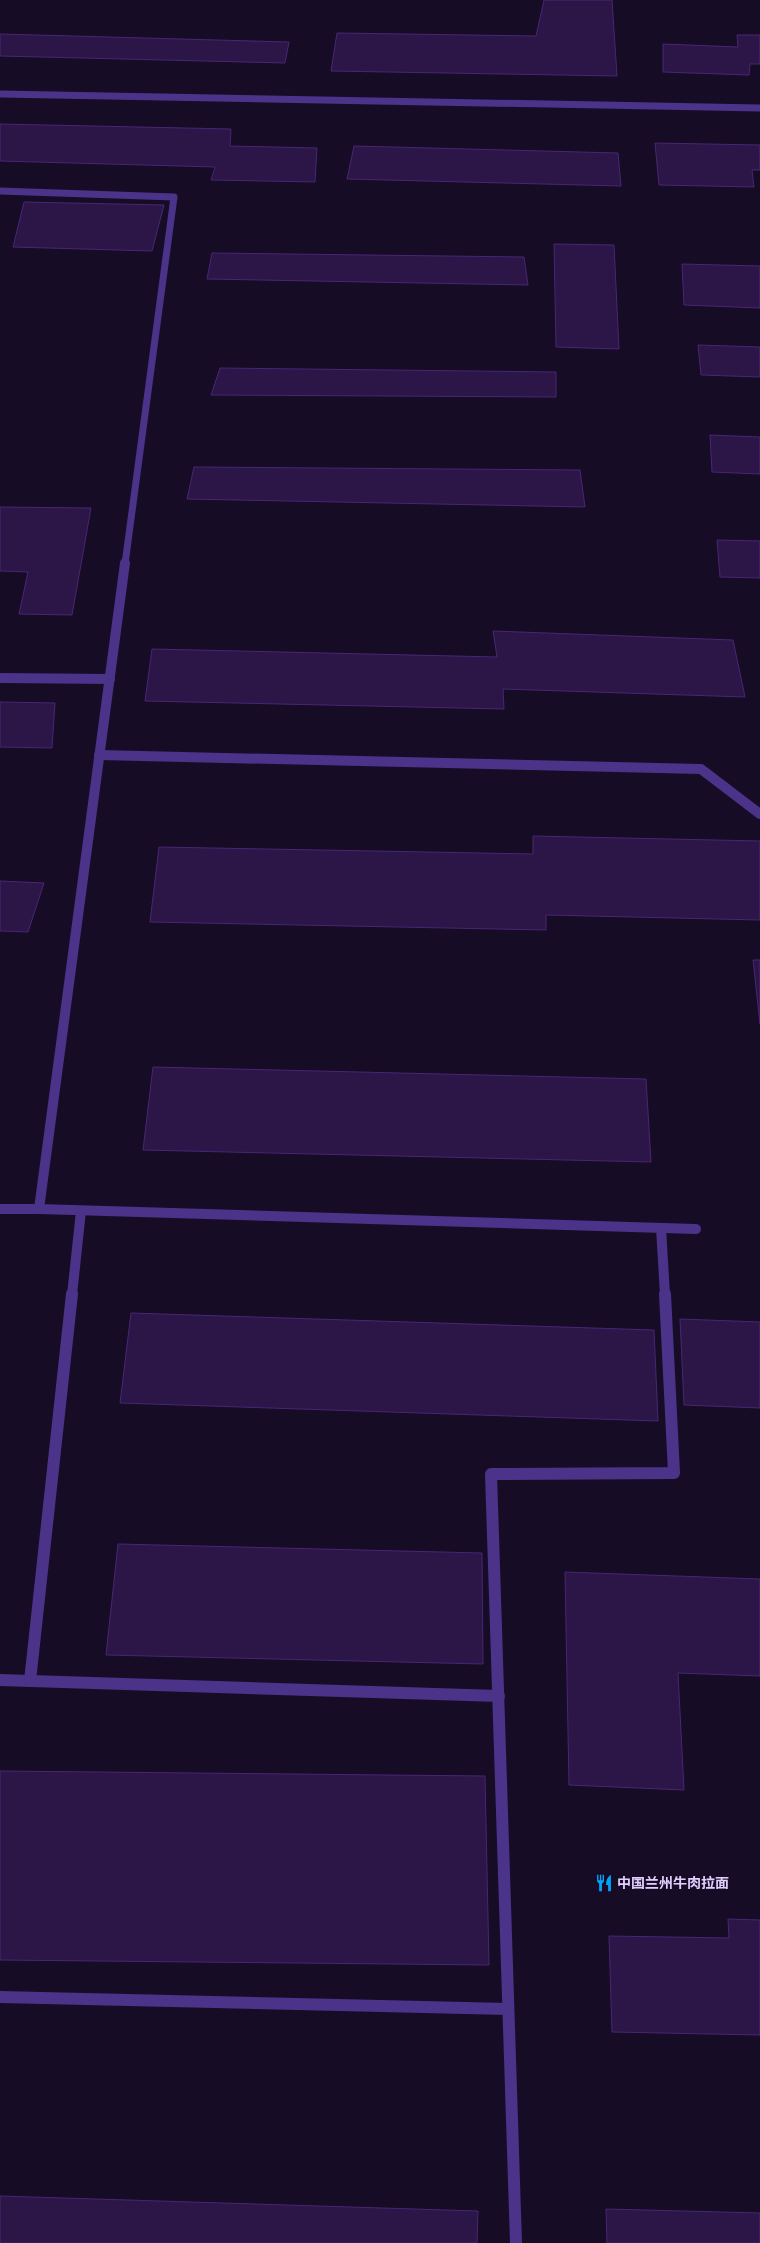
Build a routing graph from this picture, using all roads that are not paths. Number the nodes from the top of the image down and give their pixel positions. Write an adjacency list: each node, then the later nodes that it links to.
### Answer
1 (0, 94): 2 (street)
2 (760, 108)
3 (0, 191): 5 (street)
4 (0, 678): 5 (street)
5 (110, 679): 6 (street)
6 (100, 755): 7 (street); 9 (street)
7 (760, 814)
8 (0, 1209): 9 (street)
9 (39, 1209): 10 (street)
10 (81, 1211): 11 (street); 14 (street)
11 (661, 1228): 12 (street); 15 (street)
12 (696, 1229)
13 (0, 1680): 14 (street)
14 (30, 1681): 15 (street)
15 (499, 1696): 17 (street)
16 (0, 1997): 17 (street)
17 (508, 2009): 18 (street)
18 (516, 2243)

